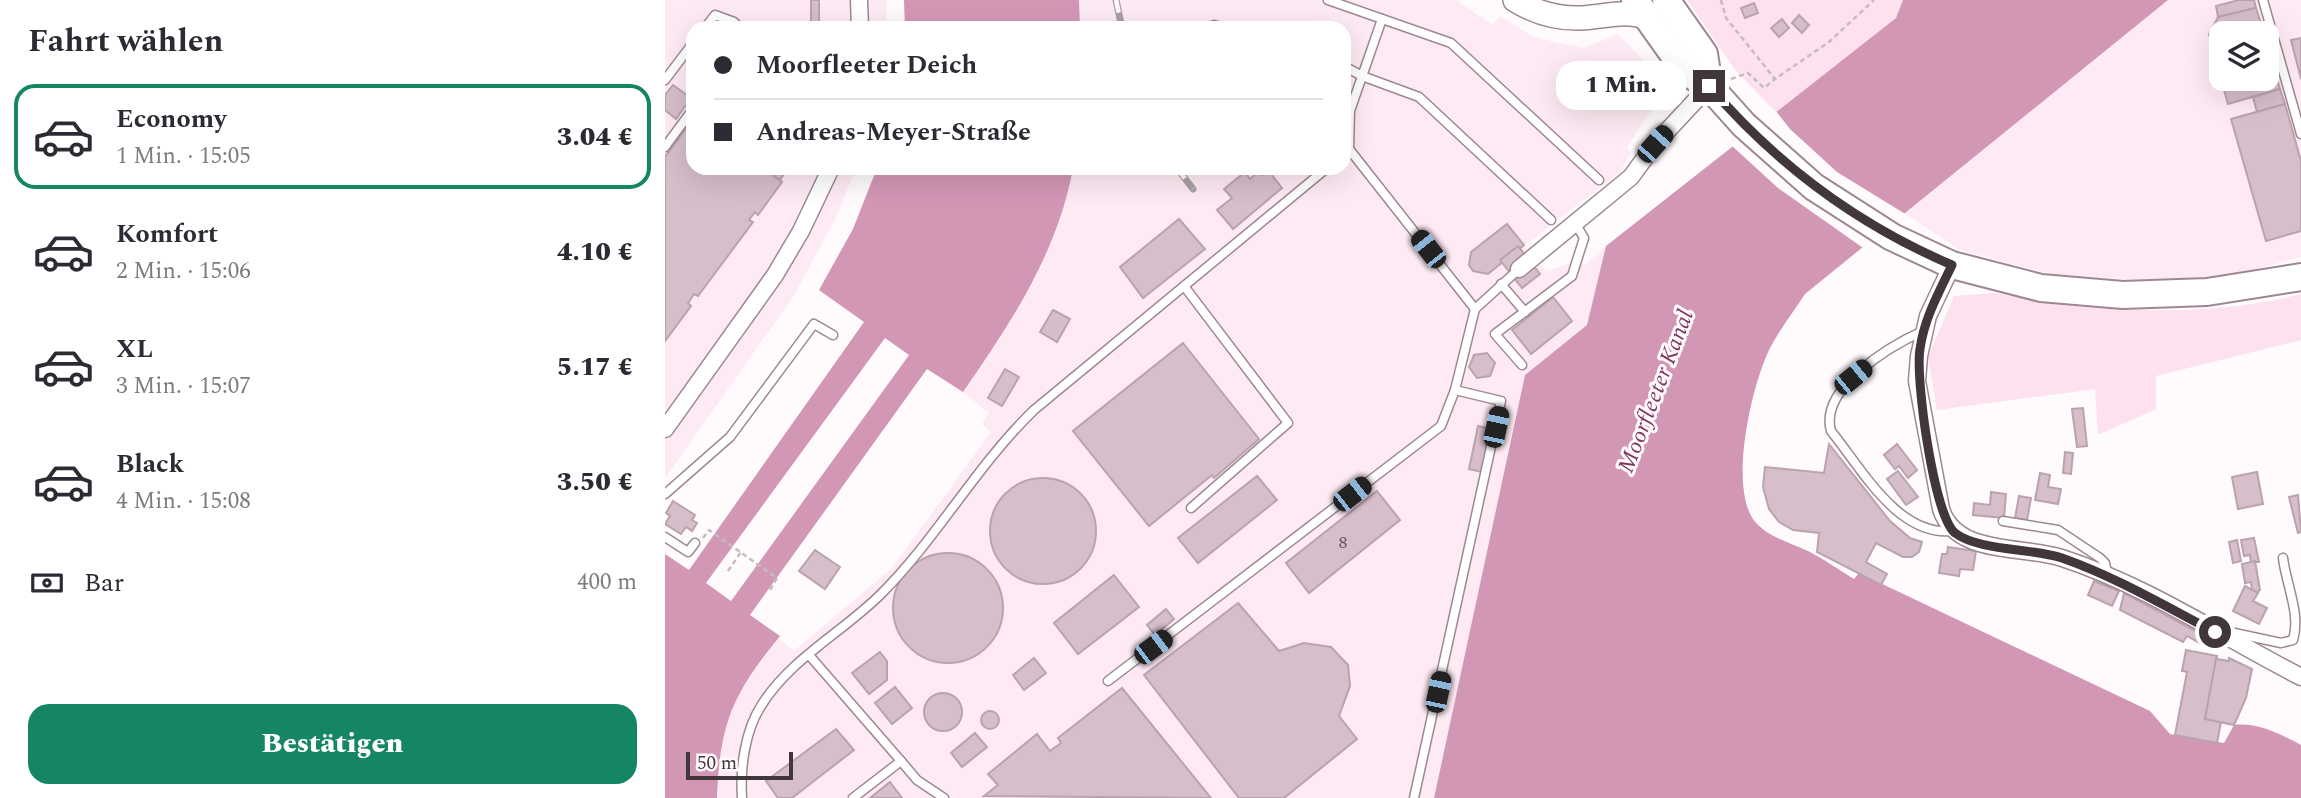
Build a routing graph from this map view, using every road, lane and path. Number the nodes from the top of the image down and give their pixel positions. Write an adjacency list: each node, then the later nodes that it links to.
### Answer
1 (859, 0): 11 (street)
2 (1328, 0): 8 (lane)
3 (1514, 0): 7 (street)
4 (1721, 0): 17 (path)
5 (1874, 0): 17 (path)
6 (2263, 0): 21 (lane)
7 (1649, 6): 18 (main road)
8 (1382, 19): 15 (lane); 26 (lane)
9 (710, 21): 10 (lane)
10 (731, 21)
11 (860, 21)
12 (686, 52): 16 (lane)
13 (1351, 70): 15 (lane)
14 (1748, 73): 17 (path)
15 (1362, 76): 19 (lane); 27 (lane)
16 (665, 79)
17 (1775, 79)
18 (1709, 86): 28 (street); 29 (main road)
19 (1351, 108)
20 (686, 118): 22 (lane)
21 (2301, 134)
22 (665, 147)
23 (1351, 156): 34 (lane)
24 (828, 175): 40 (street)
25 (1319, 175): 33 (lane)
26 (1599, 180)
27 (1551, 220)
28 (1575, 223): 30 (street); 35 (lane)
29 (1952, 265): 31 (main road); 36 (street)
30 (1519, 269): 32 (lane)
31 (2301, 277)
32 (1501, 284): 34 (lane); 35 (lane)
33 (1184, 286): 42 (lane); 53 (lane)
34 (1475, 309): 39 (lane)
35 (1525, 312): 38 (lane)
36 (1923, 331): 44 (street); 44 (lane)
37 (833, 335): 41 (lane)
38 (1522, 365)
39 (1455, 390): 55 (lane); 60 (lane)
40 (665, 429)
41 (665, 494)
42 (1191, 508)
43 (2003, 521): 50 (lane)
44 (1953, 531): 50 (street)
45 (665, 537): 46 (lane)
46 (698, 542): 47 (path)
47 (741, 552): 49 (path); 51 (path)
48 (2283, 558): 52 (lane)
49 (728, 571)
50 (2107, 577): 52 (street)
51 (770, 590)
52 (2215, 632): 54 (street)
53 (809, 655): 56 (lane); 57 (lane)
54 (2301, 677)
55 (1108, 681)
56 (901, 761): 58 (lane); 59 (lane)
57 (742, 798)
58 (853, 798)
59 (944, 798)
60 (1415, 798)

